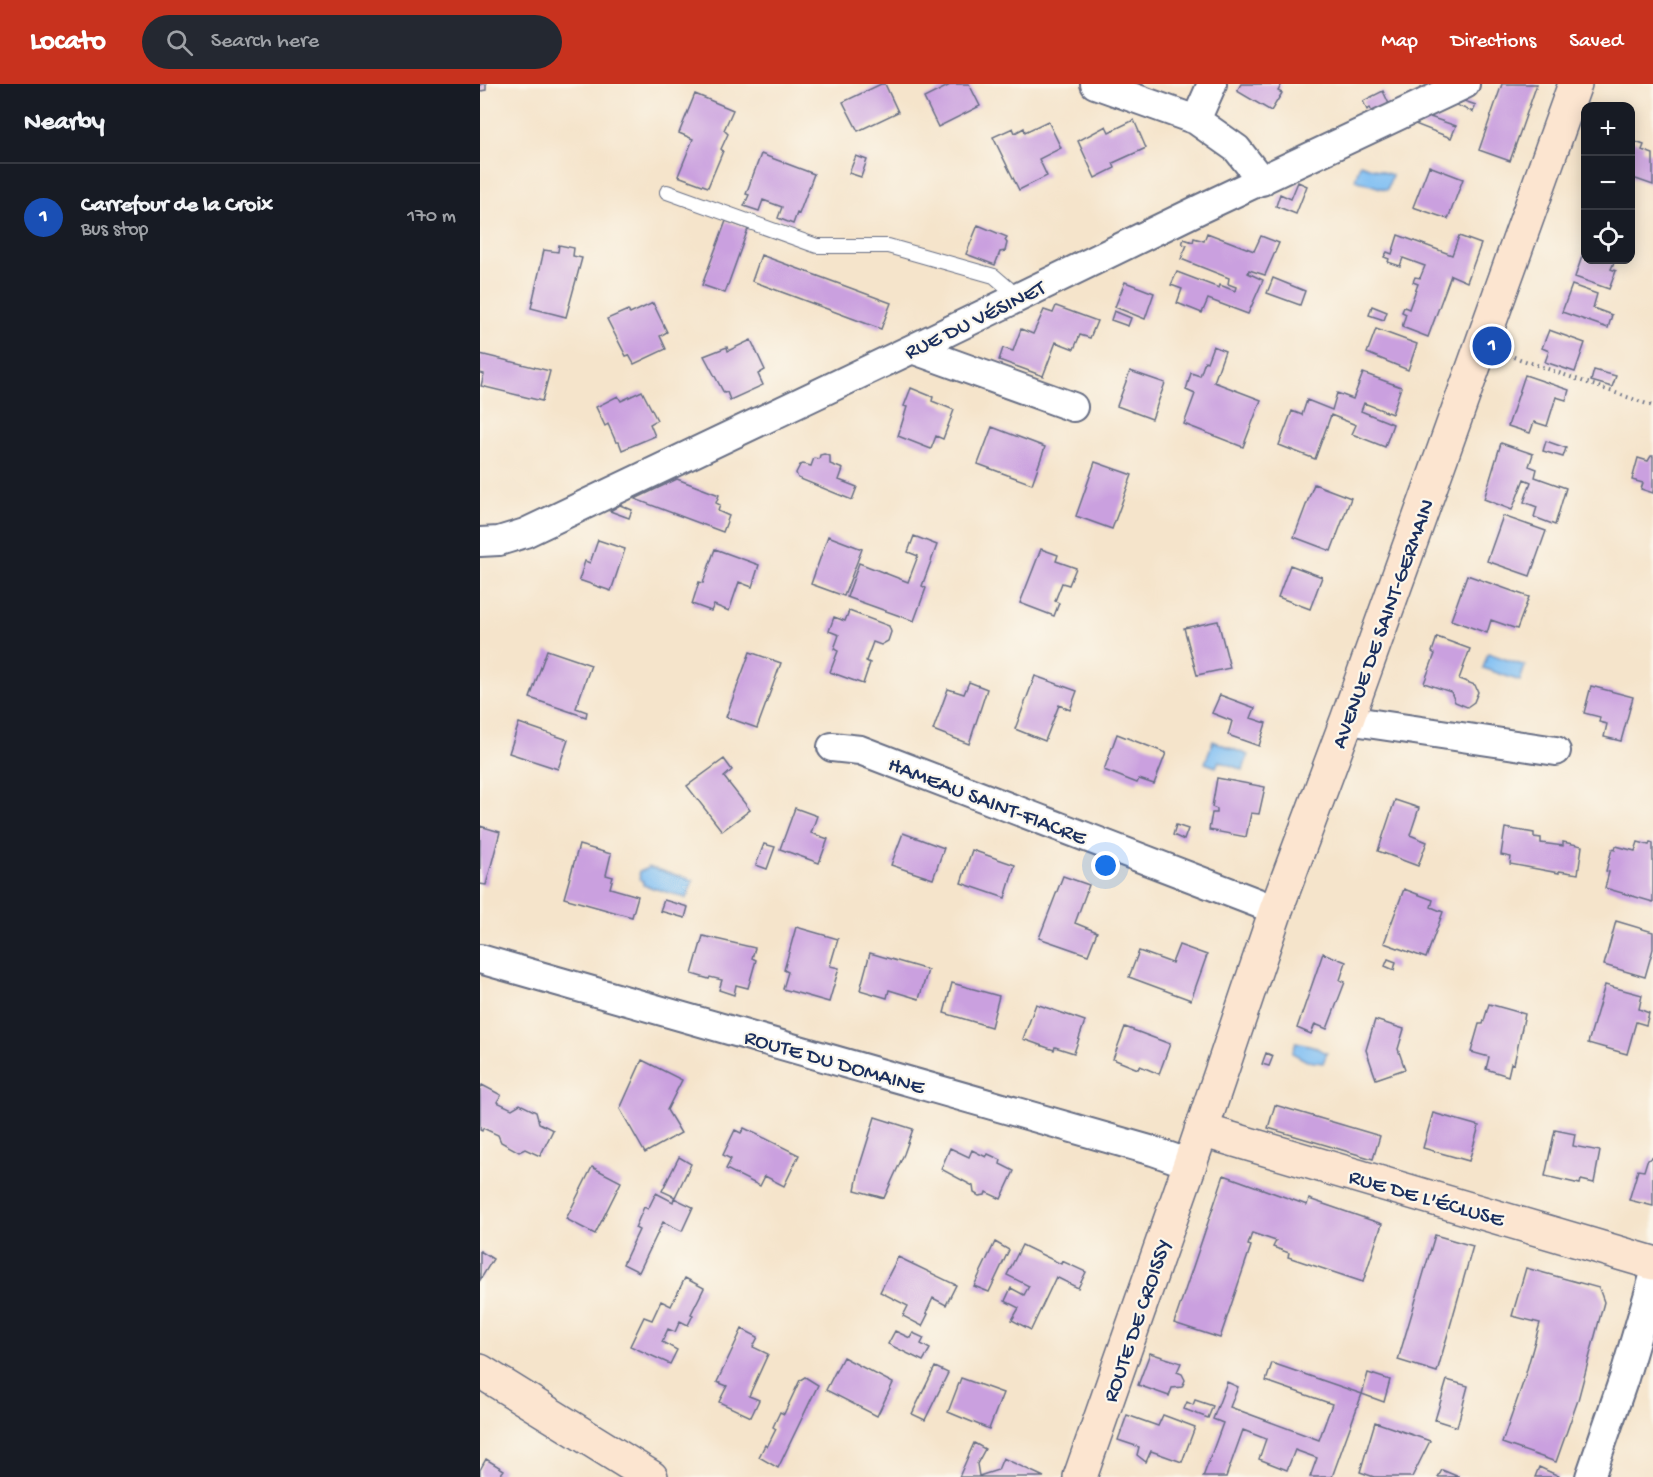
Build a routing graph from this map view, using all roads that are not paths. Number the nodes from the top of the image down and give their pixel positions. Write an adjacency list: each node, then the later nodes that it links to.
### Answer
1 (1095, 84): 5 (street)
2 (1212, 84): 5 (street)
3 (1465, 84): 6 (street, RUE DU VÉSINET)
4 (1575, 84): 12 (main road, AVENUE DE SAINT-GERMAIN)
5 (1196, 120): 6 (street)
6 (1262, 181): 8 (street, RUE DU VÉSINET)
7 (667, 192): 8 (lane)
8 (1012, 300): 9 (street, RUE DU VÉSINET)
9 (912, 349): 10 (street); 11 (street, RUE DU VÉSINET)
10 (1073, 407)
11 (480, 542)
12 (1347, 720): 14 (street); 15 (main road, AVENUE DE SAINT-GERMAIN)
13 (832, 747): 15 (street, HAMEAU SAINT-FIACRE)
14 (1556, 751)
15 (1276, 910): 17 (main road, AVENUE DE SAINT-GERMAIN)
16 (480, 958): 18 (street, ROUTE DU DOMAINE)
17 (1201, 1130): 18 (main road, AVENUE DE SAINT-GERMAIN); 19 (main road, RUE DE L'ÉCLUSE)
18 (1190, 1164): 23 (main road, ROUTE DE CROISSY)
19 (1653, 1263)
20 (1653, 1280): 24 (street)
21 (480, 1371): 22 (main road)
22 (651, 1477)
23 (1080, 1477)
24 (1590, 1477)

